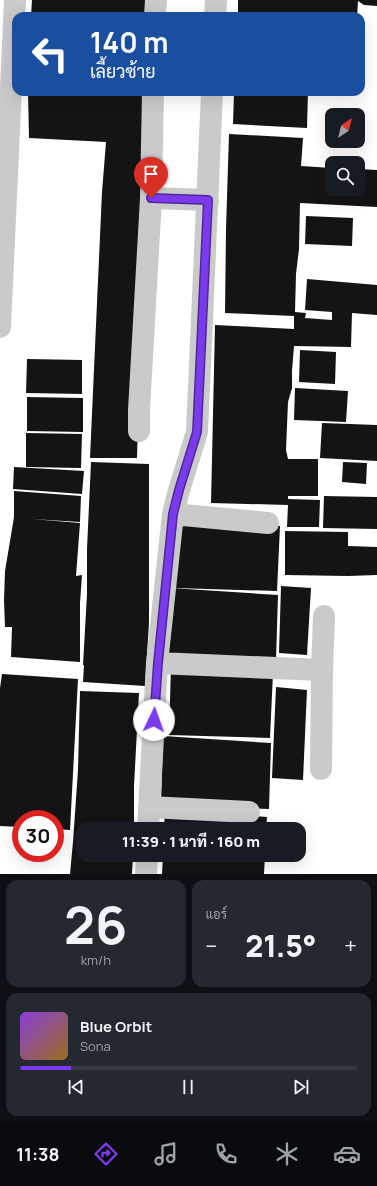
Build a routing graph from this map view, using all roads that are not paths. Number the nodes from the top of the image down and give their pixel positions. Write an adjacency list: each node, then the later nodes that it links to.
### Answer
1 (15, 0): 4 (street)
2 (156, 0): 5 (street)
3 (216, 0): 6 (street)
4 (14, 12)
5 (155, 12)
6 (215, 12)
7 (12, 66): 12 (street)
8 (153, 96): 10 (street)
9 (212, 96): 11 (street)
10 (151, 198): 11 (street); 13 (street)
11 (208, 200): 14 (street)
12 (0, 328)
13 (139, 431)
14 (173, 514): 15 (street); 17 (street)
15 (268, 523)
16 (324, 616): 18 (street)
17 (158, 663): 18 (street); 20 (street)
18 (322, 670): 19 (street)
19 (321, 769)
20 (149, 807): 21 (street); 22 (street)
21 (249, 812)
22 (148, 822)
23 (147, 862): 24 (street)
24 (146, 874)

